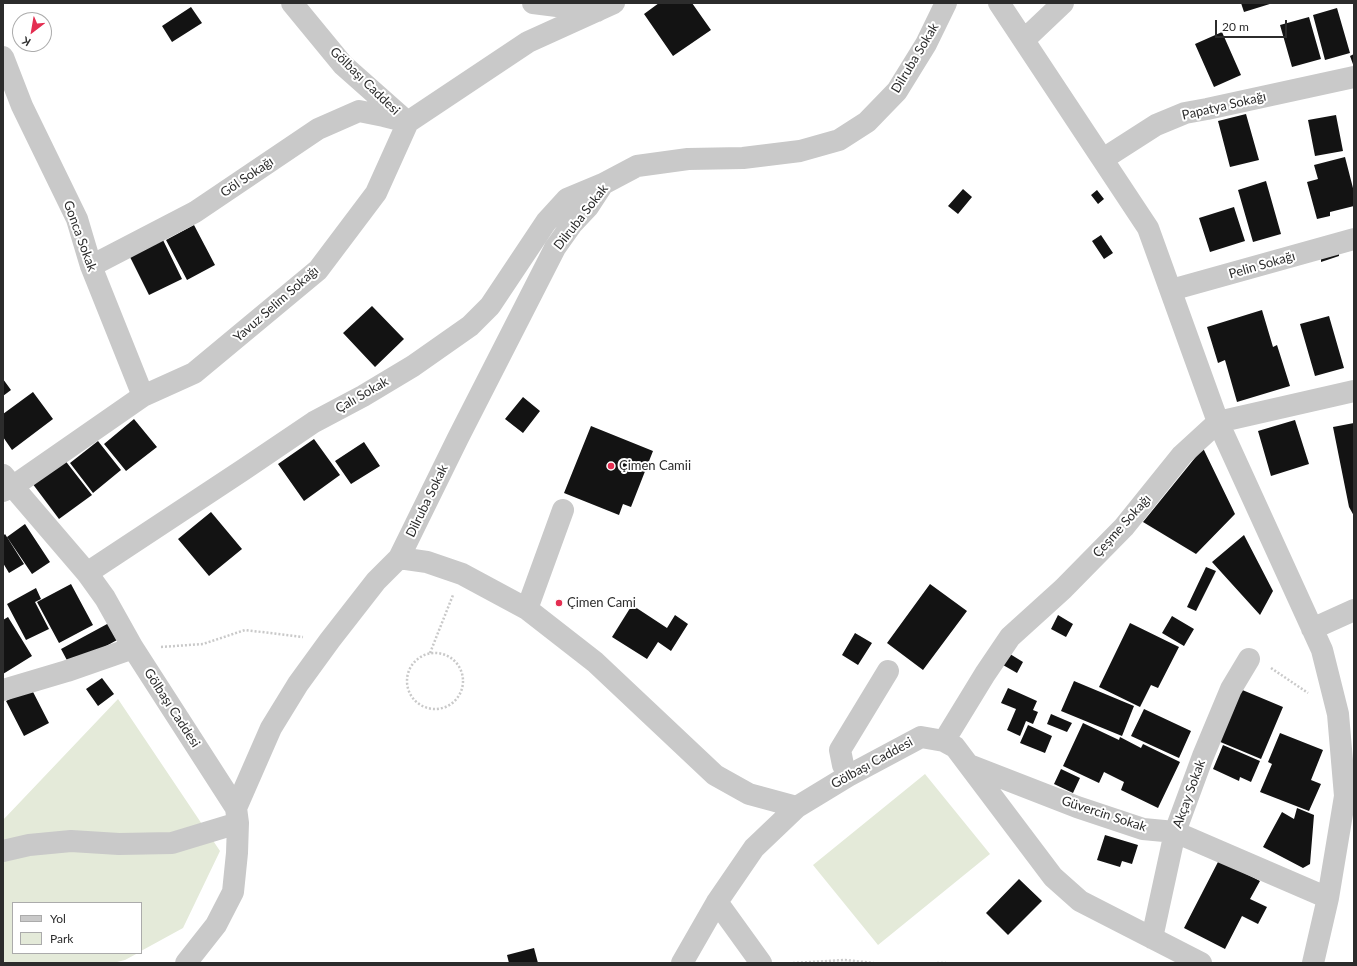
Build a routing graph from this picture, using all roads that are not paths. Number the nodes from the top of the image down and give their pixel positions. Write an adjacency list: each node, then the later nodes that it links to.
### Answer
1 (292, 3): 10 (street, Gölbaşı Caddesi)
2 (533, 3): 6 (street)
3 (946, 3): 12 (street, Dilruba Sokak)
4 (999, 3): 7 (street)
5 (1063, 3): 7 (street)
6 (605, 7): 10 (street)
7 (1024, 40): 11 (street)
8 (3, 57): 14 (street, Gonca Sokak)
9 (1354, 76): 11 (street, Papatya Sokağı)
10 (408, 122): 14 (street, Göl Sokağı); 17 (street, Yavuz Selim Sokağı)
11 (1103, 159): 15 (street)
12 (603, 184): 21 (street, Dilruba Sokak); 22 (street, Çalı Sokak)
13 (1354, 239): 15 (street, Pelin Sokağı)
14 (91, 266): 17 (street, Gonca Sokak)
15 (1171, 290): 18 (street)
16 (1354, 391): 18 (street, Çeşme Sokağı)
17 (143, 396): 19 (street, Yavuz Selim Sokağı)
18 (1218, 422): 25 (street); 30 (street, Çeşme Sokağı)
19 (6, 484): 22 (street, Gölbaşı Caddesi)
20 (563, 510): 23 (street)
21 (399, 558): 23 (street); 35 (street, Dilruba Sokak)
22 (87, 572): 26 (street, Gölbaşı Caddesi)
23 (527, 609): 34 (street)
24 (1354, 610): 25 (street)
25 (1312, 629): 33 (street)
26 (133, 648): 29 (street); 35 (street, Gölbaşı Caddesi)
27 (1249, 659): 36 (street, Akçay Sokak)
28 (888, 671): 32 (street)
29 (3, 690)
30 (944, 741): 31 (street, Gölbaşı Caddesi); 32 (street, Gölbaşı Caddesi)
31 (969, 765): 36 (street, Güvercin Sokak); 40 (street, Gölbaşı Caddesi)
32 (848, 776): 34 (street, Gölbaşı Caddesi)
33 (1350, 799): 38 (street)
34 (797, 807): 39 (street, Gölbaşı Caddesi)
35 (237, 815): 37 (street); 41 (street)
36 (1175, 832): 38 (street, Güvercin Sokak); 40 (street, Akçay Sokak)
37 (3, 851)
38 (1328, 898): 45 (street)
39 (717, 902): 42 (street, Gölbaşı Caddesi); 43 (street)
40 (1152, 938): 44 (street, Gölbaşı Caddesi)
41 (186, 963)
42 (682, 963)
43 (761, 963)
44 (1201, 963)
45 (1313, 963)

